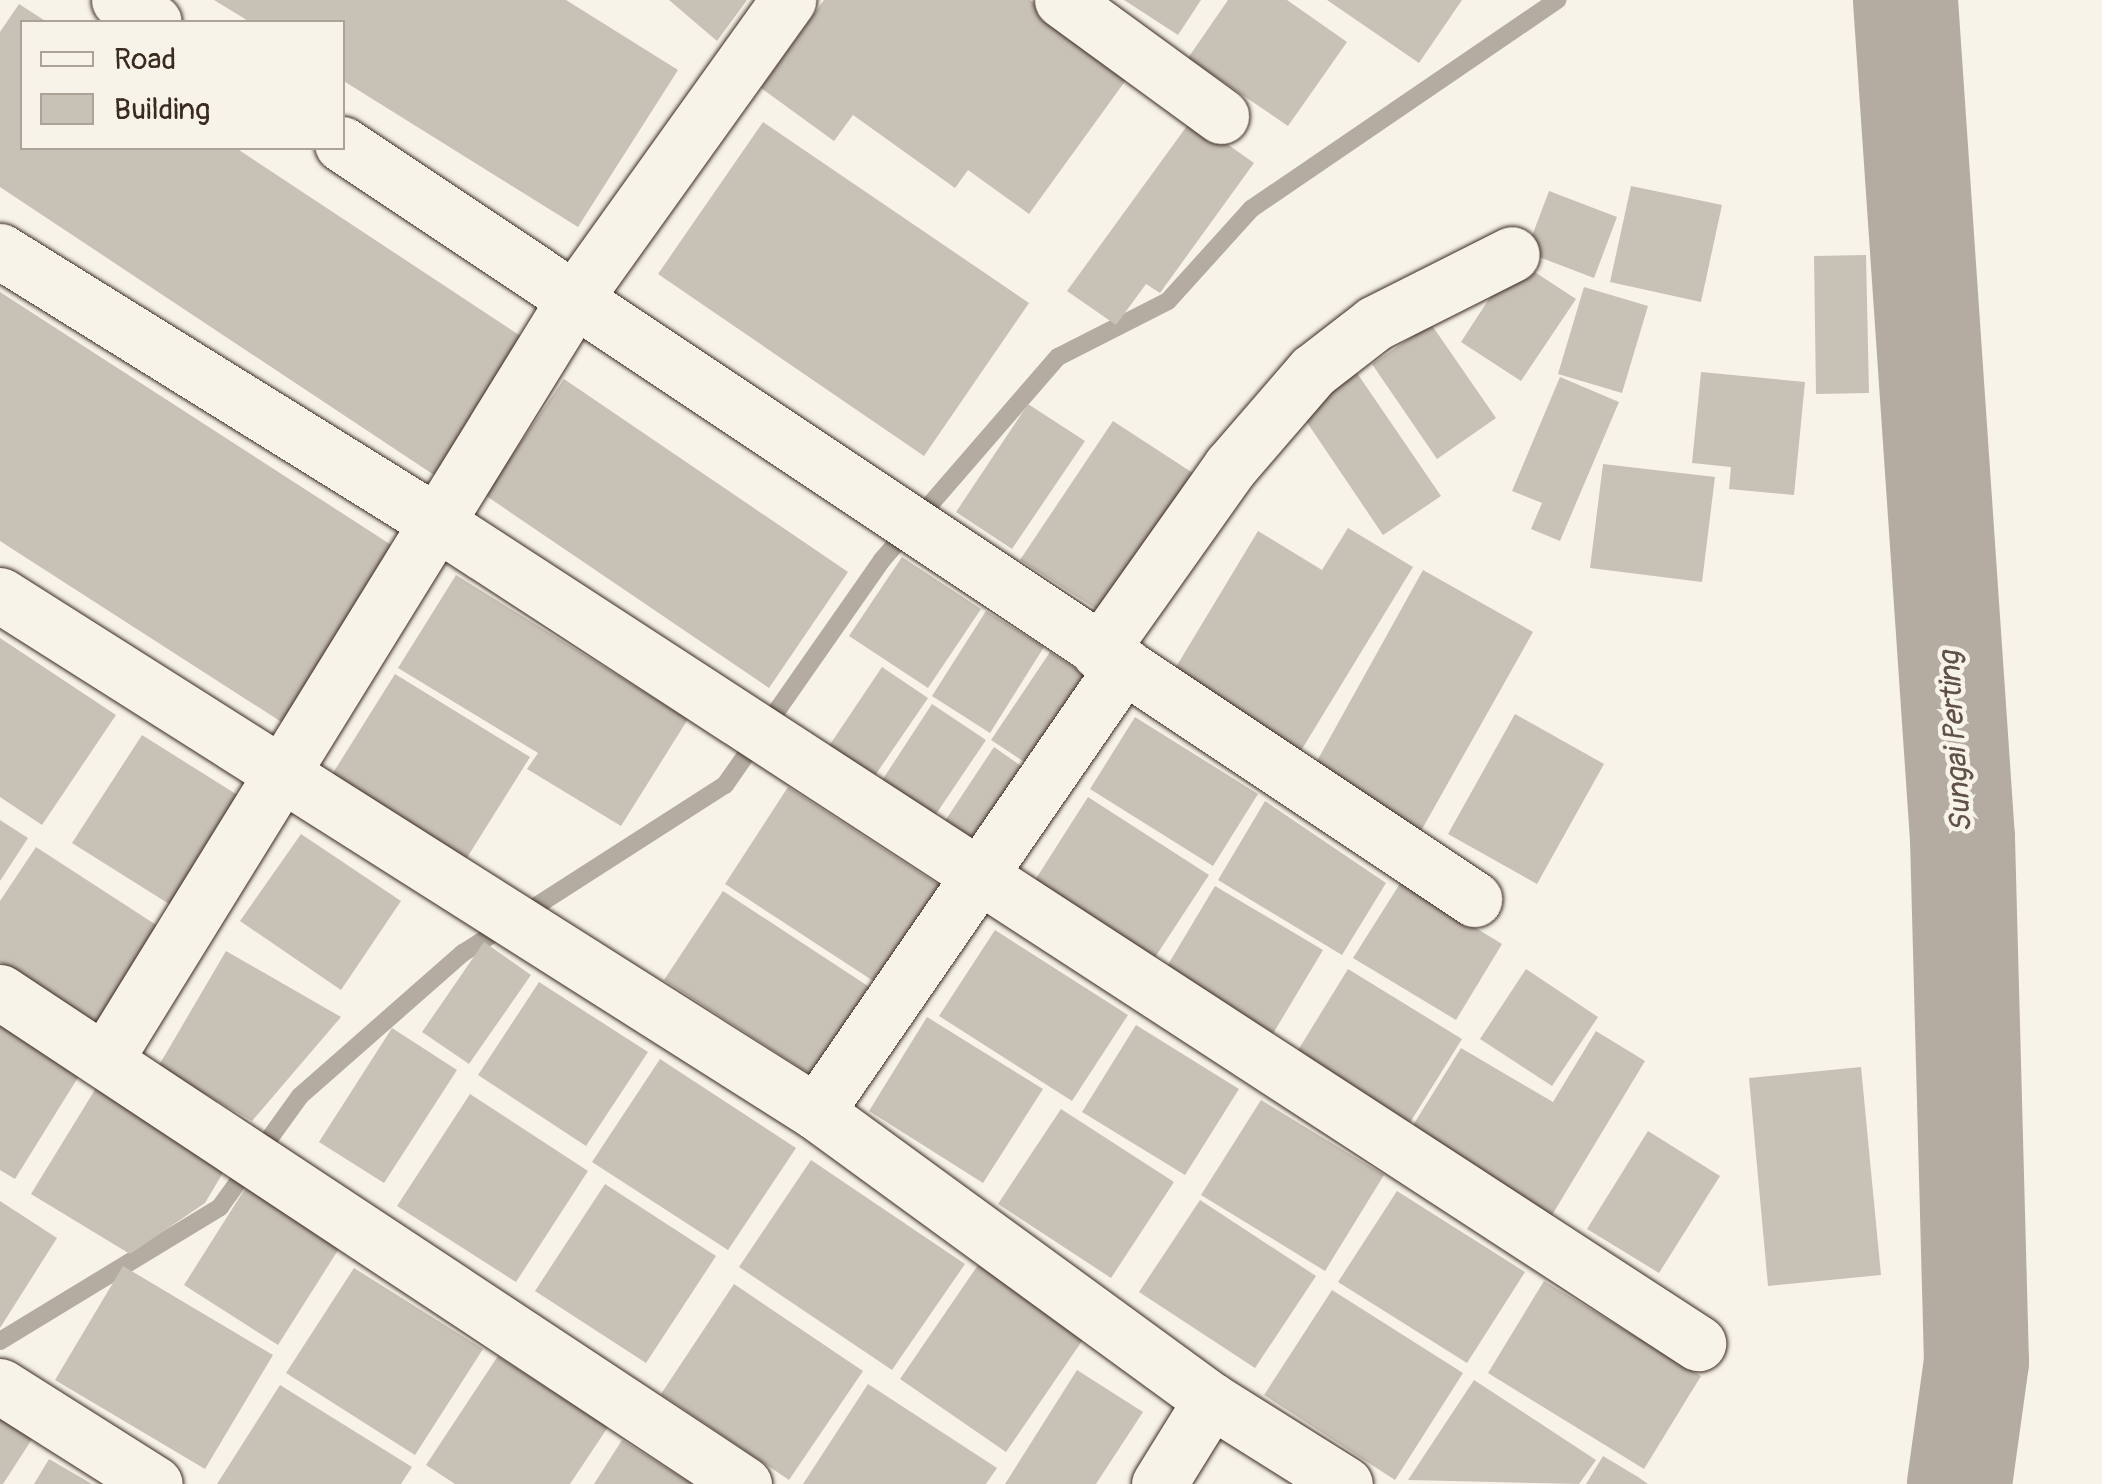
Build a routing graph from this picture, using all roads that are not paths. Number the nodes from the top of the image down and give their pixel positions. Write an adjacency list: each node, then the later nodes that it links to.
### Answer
1 (119, 0): 4 (street)
2 (788, 0): 9 (street)
3 (1062, 0): 5 (street)
4 (151, 20)
5 (1221, 116)
6 (345, 146): 9 (street)
7 (0, 251): 10 (street)
8 (1512, 254): 12 (street)
9 (577, 295): 10 (street); 12 (street)
10 (436, 522): 13 (street); 14 (street)
11 (0, 595): 13 (street)
12 (1112, 658): 14 (street); 15 (street)
13 (281, 777): 17 (street); 18 (street)
14 (980, 880): 18 (street); 19 (street)
15 (1474, 899)
16 (0, 992): 17 (street)
17 (106, 1058): 23 (street)
18 (816, 1112): 21 (street)
19 (1698, 1343)
20 (0, 1386): 22 (street)
21 (1211, 1400): 24 (street); 25 (street)
22 (155, 1484)
23 (744, 1484)
24 (1159, 1484)
25 (1345, 1484)

